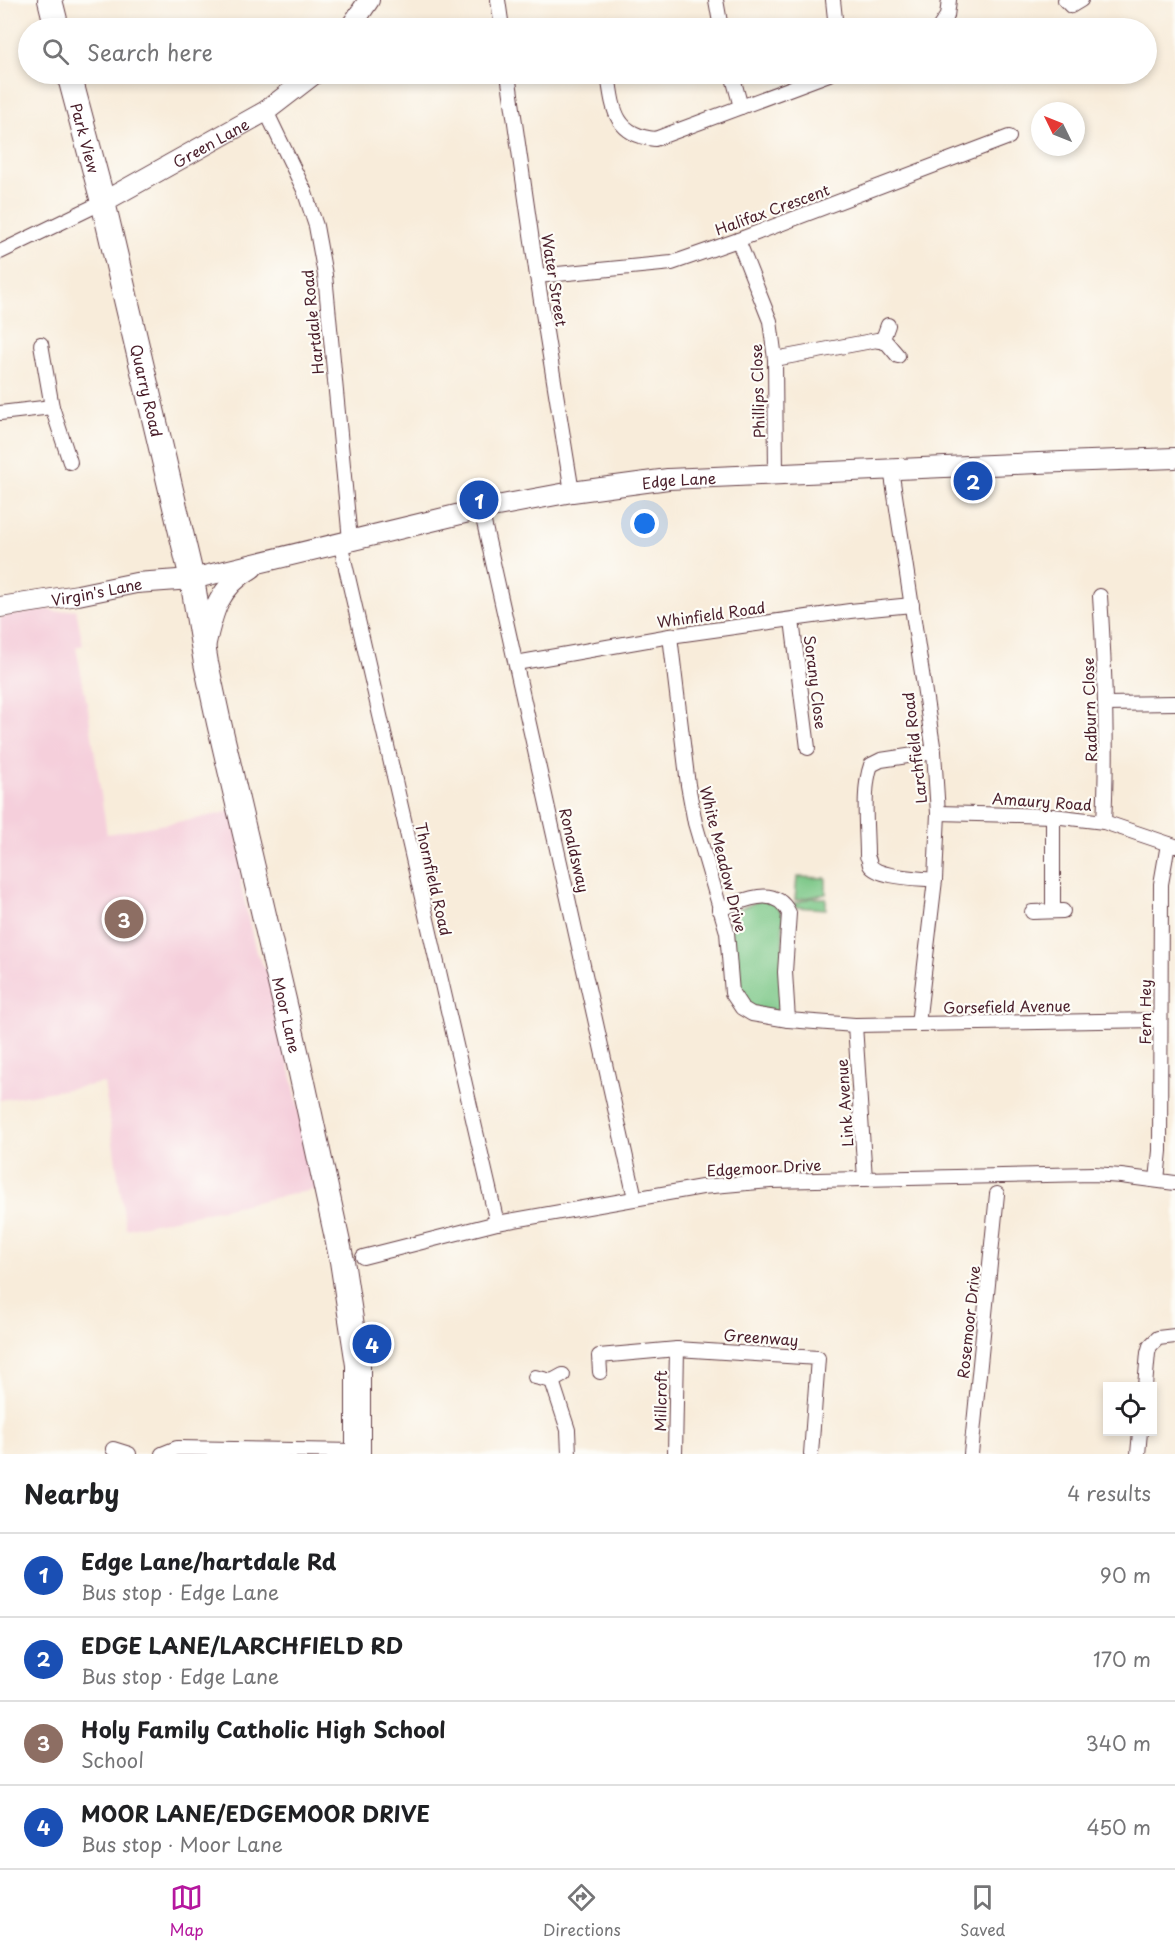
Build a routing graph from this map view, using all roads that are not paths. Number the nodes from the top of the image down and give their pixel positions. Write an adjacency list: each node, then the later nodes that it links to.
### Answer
1 (50, 0): 9 (highway)
2 (369, 0): 10 (street)
3 (498, 0): 11 (street)
4 (716, 0): 12 (street)
5 (833, 0): 13 (street)
6 (949, 0): 14 (street)
7 (1065, 0): 8 (street)
8 (1081, 0)
9 (54, 18)
10 (357, 18)
11 (501, 18)
12 (719, 18)
13 (835, 18)
14 (946, 18)
15 (72, 84): 24 (highway, Park View)
16 (301, 84): 22 (street, Green Lane)
17 (509, 84): 27 (street, Water Street)
18 (609, 84): 21 (street)
19 (735, 84): 21 (street)
20 (802, 84): 21 (street)
21 (741, 107)
22 (266, 111): 24 (street, Green Lane); 41 (street, Hartdale Road)
23 (1009, 137): 25 (street, Halifax Crescent)
24 (103, 202): 26 (street); 43 (highway, Quarry Road)
25 (738, 240): 27 (street, Halifax Crescent); 32 (street, Phillips Close)
26 (0, 252)
27 (537, 276): 39 (street, Water Street)
28 (888, 325): 29 (street)
29 (879, 341): 31 (street); 32 (street)
30 (40, 344): 33 (street)
31 (898, 356)
32 (775, 359): 38 (street, Phillips Close)
33 (52, 407): 34 (street); 36 (street)
34 (0, 413)
35 (1175, 458): 37 (street, Edge Lane)
36 (70, 462)
37 (891, 469): 38 (street, Edge Lane); 45 (street, Larchfield Road)
38 (777, 475): 39 (street, Edge Lane)
39 (572, 492): 40 (street, Edge Lane)
40 (481, 510): 41 (street, Edge Lane); 50 (street, Ronaldsway)
41 (346, 541): 42 (street, Edge Lane); 73 (street, Thornfield Road)
42 (265, 561): 43 (street, Edge Lane); 49 (street)
43 (192, 579): 46 (street, Virgin's Lane); 49 (highway, Moor Lane)
44 (1100, 596): 52 (street, Radburn Close)
45 (912, 605): 47 (street, Whinfield Road); 54 (street, Larchfield Road)
46 (0, 607)
47 (792, 620): 48 (street, Whinfield Road); 53 (street, Sorany Close)
48 (670, 636): 50 (street, Whinfield Road); 60 (street, White Meadow Drive)
49 (204, 651): 82 (highway, Moor Lane)
50 (516, 663): 72 (street, Ronaldsway)
51 (1175, 703): 52 (street)
52 (1106, 704): 57 (street, Radburn Close)
53 (808, 748)
54 (934, 752): 55 (street, Larchfield Road); 59 (street)
55 (938, 813): 56 (street, Amaury Road); 59 (street, Larchfield Road)
56 (1053, 816): 57 (street, Amaury Road); 61 (street)
57 (1104, 822): 58 (street, Amaury Road)
58 (1171, 845): 63 (street, Fern Hey)
59 (935, 880): 64 (street, Larchfield Road)
60 (719, 909): 62 (street, White Meadow Drive); 62 (street)
61 (1032, 912)
62 (788, 1020): 65 (street, White Meadow Drive)
63 (1160, 1020): 64 (street, Gorsefield Avenue); 67 (street, Fern Hey)
64 (918, 1024): 65 (street, Gorsefield Avenue)
65 (855, 1025): 68 (street, Link Avenue)
66 (1175, 1083): 67 (street)
67 (1161, 1084): 69 (street, Fern Hey)
68 (866, 1179): 69 (street, Edgemoor Drive); 72 (street, Edgemoor Drive)
69 (1157, 1180): 70 (street, Edgemoor Drive)
70 (1175, 1183)
71 (997, 1194): 88 (street, Rosemoor Drive)
72 (635, 1198): 73 (street, Edgemoor Drive)
73 (497, 1223): 74 (street, Edgemoor Drive)
74 (363, 1257)
75 (1175, 1336): 79 (street)
76 (676, 1349): 77 (street); 86 (street, Millcroft); 87 (street, Greenway)
77 (600, 1372)
78 (535, 1377): 85 (street)
79 (1145, 1382)
80 (1140, 1436): 89 (street)
81 (113, 1449): 83 (street)
82 (358, 1453): 84 (street)
83 (129, 1454)
84 (162, 1454)
85 (569, 1454)
86 (675, 1454)
87 (811, 1454)
88 (971, 1454)
89 (1138, 1454)

